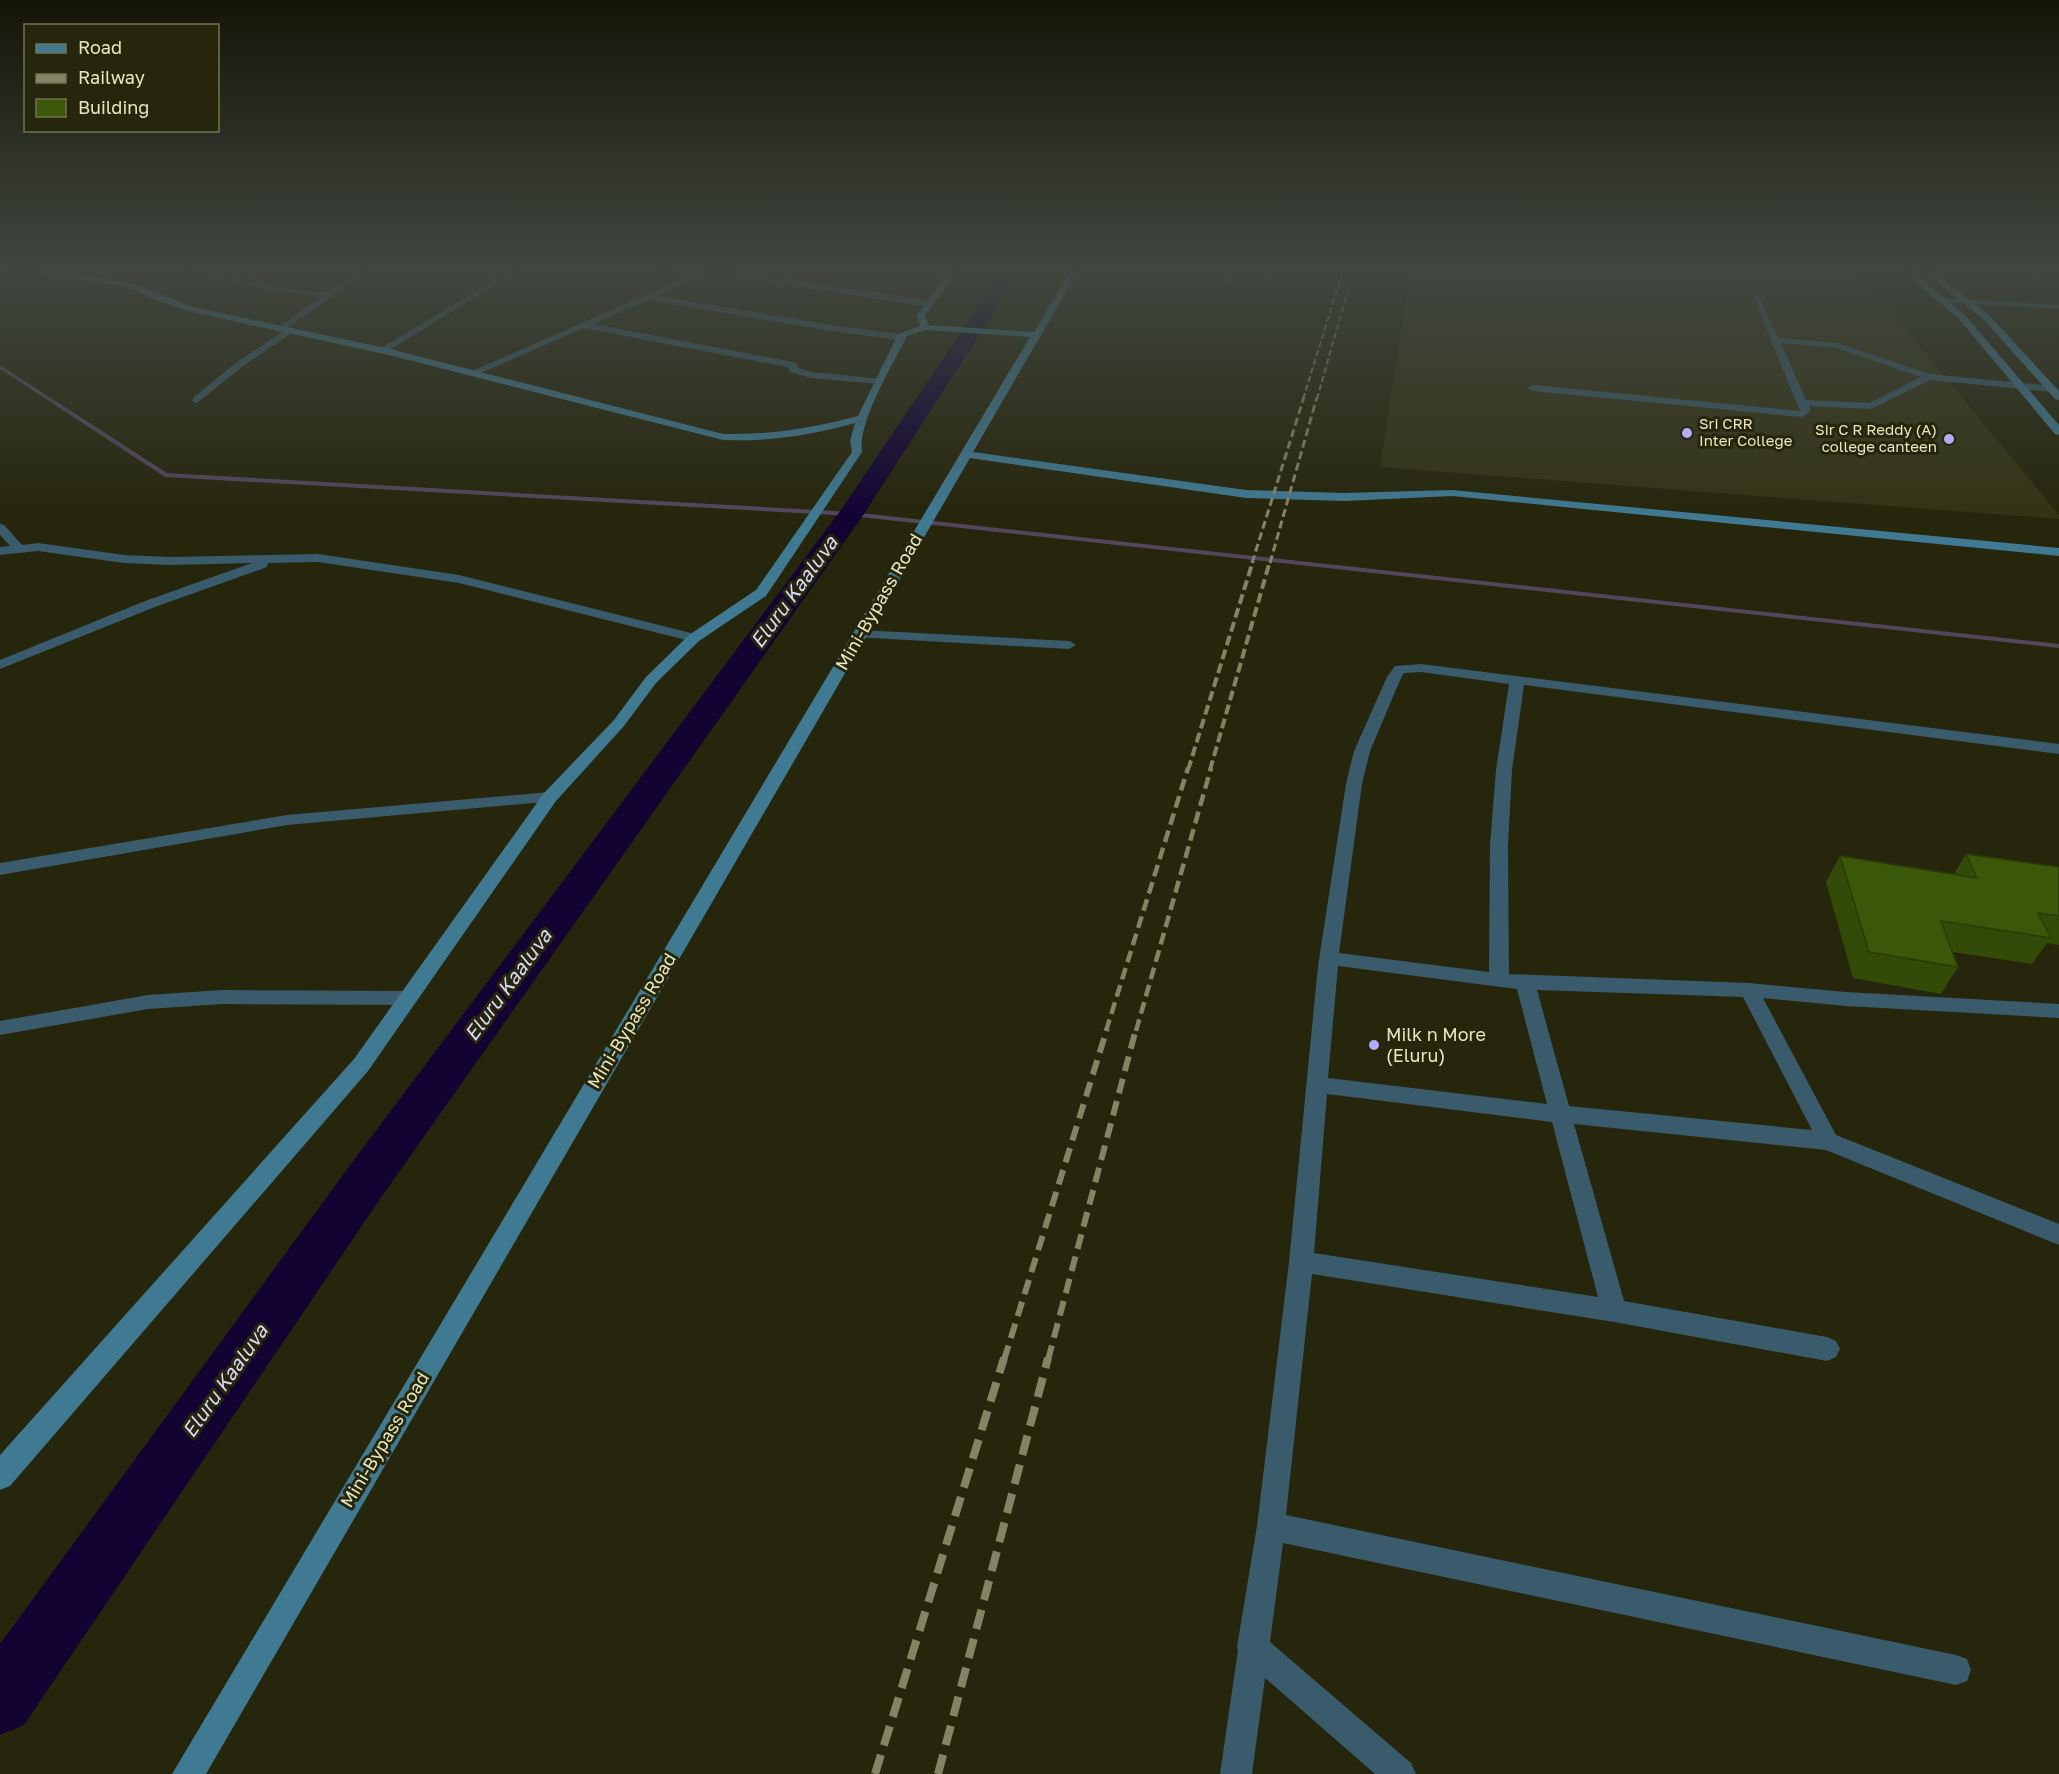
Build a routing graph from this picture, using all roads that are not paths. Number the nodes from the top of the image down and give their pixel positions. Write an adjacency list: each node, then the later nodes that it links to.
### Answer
1 (257, 351): 17 (street)
2 (386, 351): 11 (street)
3 (525, 351): 11 (street)
4 (718, 351): 13 (street)
5 (894, 351): 13 (street)
6 (1027, 351): 21 (street, Mini-Bypass Road)
7 (1780, 351): 18 (lane)
8 (1851, 351): 12 (lane)
9 (1990, 351): 14 (street)
10 (2017, 351): 16 (street)
11 (473, 374): 19 (street)
12 (1929, 377): 14 (lane); 18 (lane)
13 (879, 381): 19 (street)
14 (2019, 386): 16 (lane); 20 (street)
15 (1533, 388): 18 (lane)
16 (2056, 393)
17 (196, 400)
18 (1803, 403)
19 (862, 418): 28 (street)
20 (2059, 432)
21 (965, 456): 25 (street); 27 (street, Mini-Bypass Road)
22 (0, 528): 23 (street)
23 (17, 547): 24 (street); 26 (street)
24 (0, 551)
25 (2059, 552)
26 (277, 558): 28 (street); 30 (street)
27 (860, 634): 29 (street); 53 (street, Mini-Bypass Road)
28 (694, 638): 33 (street)
29 (1069, 645)
30 (0, 665)
31 (1517, 680): 32 (street); 35 (street); 36 (street)
32 (2059, 749)
33 (550, 797): 34 (street); 39 (street)
34 (0, 869)
35 (1329, 958): 36 (street); 42 (street)
36 (1500, 980): 37 (street)
37 (1525, 983): 38 (street); 43 (street)
38 (1749, 990): 40 (street); 44 (street)
39 (408, 998): 41 (street); 49 (street)
40 (2059, 1011)
41 (0, 1028)
42 (1317, 1084): 43 (street); 46 (street)
43 (1559, 1114): 44 (street); 47 (street)
44 (1828, 1141): 45 (street)
45 (2059, 1235)
46 (1300, 1262): 47 (street); 50 (street)
47 (1614, 1311): 48 (street)
48 (1827, 1349)
49 (0, 1476)
50 (1271, 1526): 51 (street); 52 (street)
51 (1252, 1647): 54 (street); 55 (street)
52 (1956, 1670)
53 (188, 1774)
54 (1236, 1774)
55 (1400, 1774)

